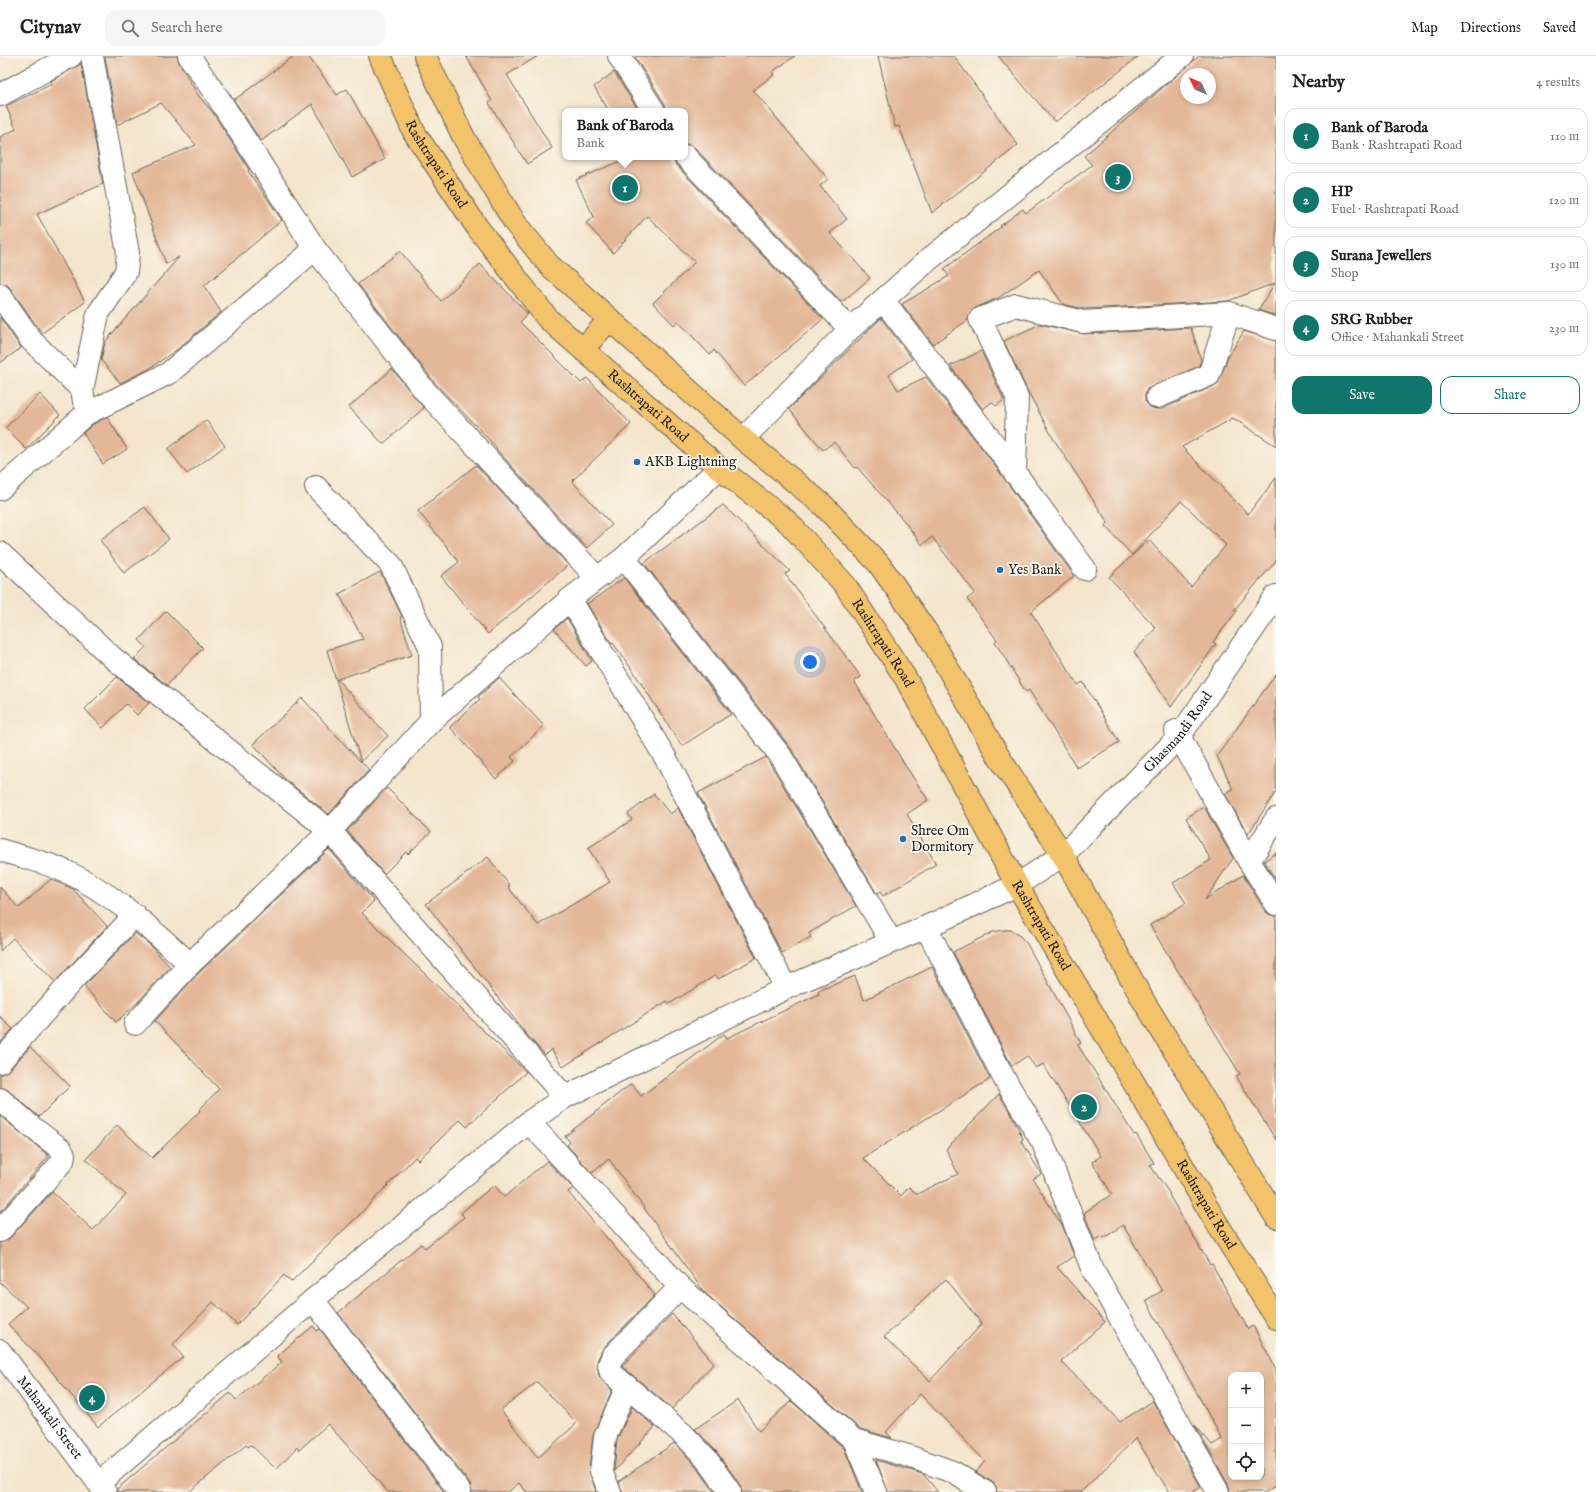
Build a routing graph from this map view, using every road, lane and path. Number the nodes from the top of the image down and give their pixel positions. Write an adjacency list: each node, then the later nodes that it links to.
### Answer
1 (71, 56): 8 (street)
2 (92, 56): 19 (street)
3 (189, 56): 11 (street)
4 (380, 56): 18 (main road, Rashtrapati Road)
5 (425, 56): 15 (main road)
6 (619, 56): 9 (street)
7 (1182, 56): 13 (street)
8 (0, 95)
9 (652, 108)
10 (688, 159): 16 (street)
11 (315, 249): 21 (street); 30 (street)
12 (0, 295): 19 (street)
13 (883, 300): 16 (street); 24 (street)
14 (1230, 313): 17 (street); 20 (street); 24 (street)
15 (609, 320): 18 (main road); 22 (main road)
16 (850, 329): 22 (street)
17 (1276, 329)
18 (583, 349): 23 (main road, Rashtrapati Road)
19 (82, 390): 21 (street)
20 (1157, 397)
21 (86, 414): 26 (street)
22 (743, 439): 38 (main road)
23 (719, 468): 28 (street); 40 (main road, Rashtrapati Road)
24 (1015, 474): 29 (street)
25 (316, 487): 33 (street)
26 (0, 489)
27 (0, 553): 36 (street)
28 (624, 558): 30 (street); 44 (street)
29 (1085, 569)
30 (597, 578): 32 (street)
31 (1276, 596): 34 (street, Ghasmandi Road)
32 (570, 599): 33 (street); 46 (street)
33 (431, 721): 36 (street)
34 (1177, 734): 38 (street, Ghasmandi Road); 39 (street)
35 (1276, 819): 39 (street)
36 (330, 831): 45 (street); 49 (street)
37 (0, 850): 42 (street)
38 (1063, 855): 40 (street, Ghasmandi Road); 52 (main road)
39 (1249, 861): 41 (street)
40 (1017, 885): 43 (street, Ghasmandi Road); 56 (main road, Rashtrapati Road)
41 (1276, 904)
42 (135, 915): 45 (street); 48 (street)
43 (926, 927): 44 (street, Ghasmandi Road); 66 (street)
44 (891, 941): 46 (street, Ghasmandi Road)
45 (190, 964): 47 (street)
46 (786, 988): 49 (street, Ghasmandi Road)
47 (135, 1024)
48 (0, 1062)
49 (565, 1097): 51 (street, Ghasmandi Road)
50 (0, 1099): 53 (street)
51 (529, 1122): 54 (street); 55 (street, Ghasmandi Road)
52 (1276, 1217)
53 (0, 1231)
54 (680, 1287): 58 (street); 59 (street)
55 (313, 1300): 60 (street, Ghasmandi Road); 61 (street)
56 (1276, 1318)
57 (0, 1351): 60 (street, Mahankali Street)
58 (627, 1386): 62 (street); 63 (street)
59 (854, 1440): 64 (street); 65 (street)
60 (98, 1489)
61 (460, 1492)
62 (610, 1492)
63 (730, 1492)
64 (876, 1492)
65 (985, 1492)
66 (1218, 1492)

